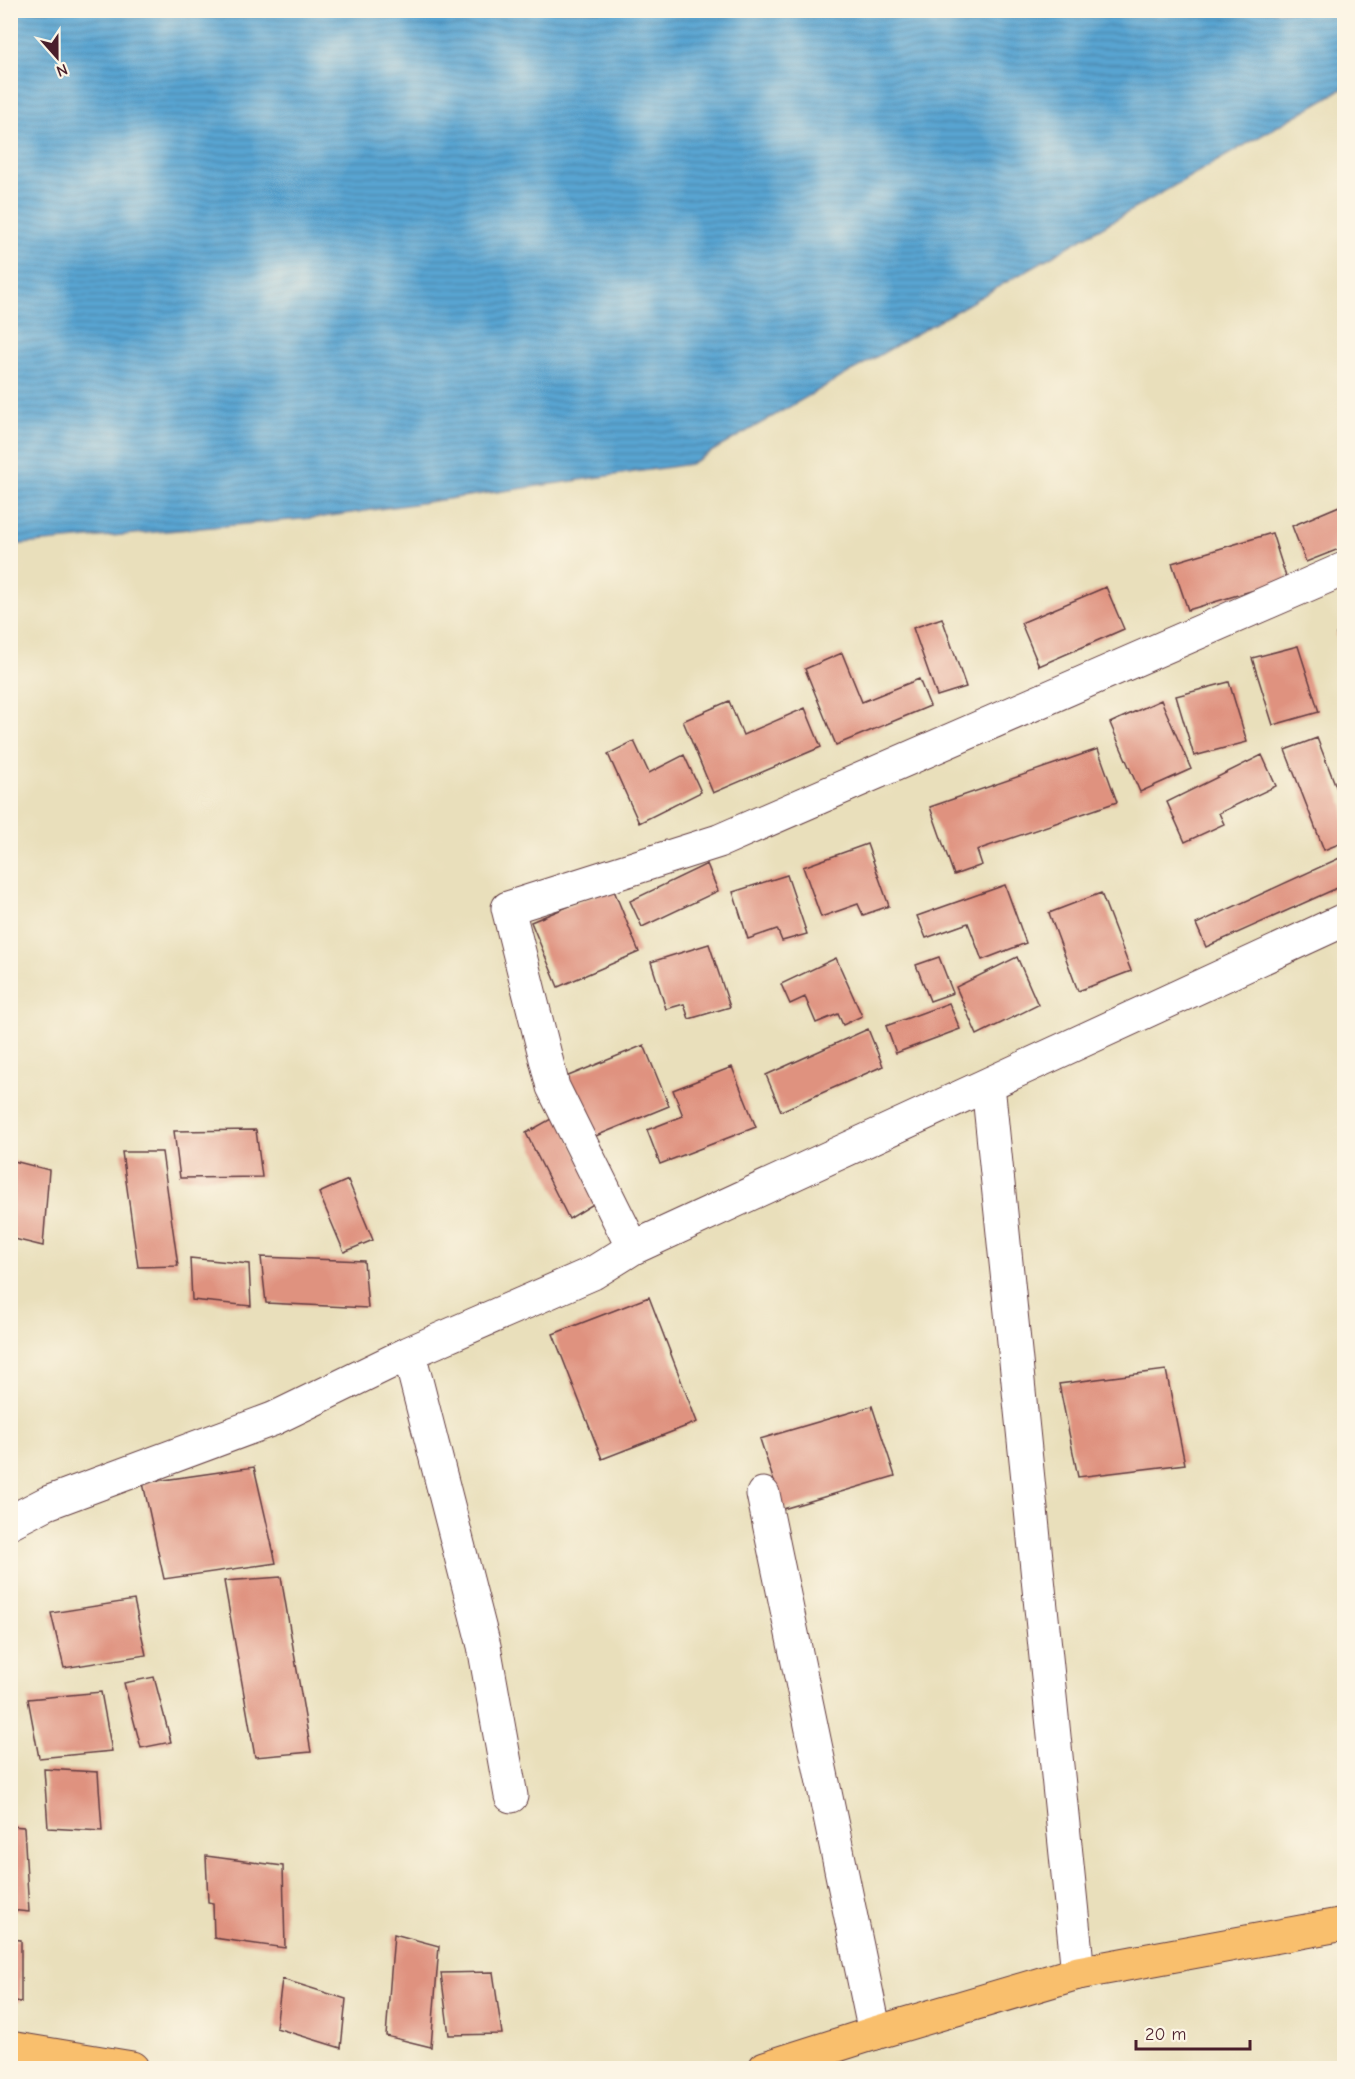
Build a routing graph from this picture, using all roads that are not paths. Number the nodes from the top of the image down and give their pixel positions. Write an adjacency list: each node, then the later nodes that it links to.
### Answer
1 (1344, 569): 4 (street)
2 (1344, 920): 3 (street)
3 (988, 1084): 4 (street); 10 (street)
4 (633, 1248): 5 (street)
5 (409, 1353): 7 (street); 8 (street)
6 (763, 1494): 11 (street)
7 (10, 1522)
8 (511, 1796)
9 (1344, 1924): 10 (main road)
10 (1078, 1973): 11 (main road)
11 (875, 2033): 14 (main road)
12 (10, 2048): 13 (main road)
13 (132, 2068)
14 (765, 2068)

